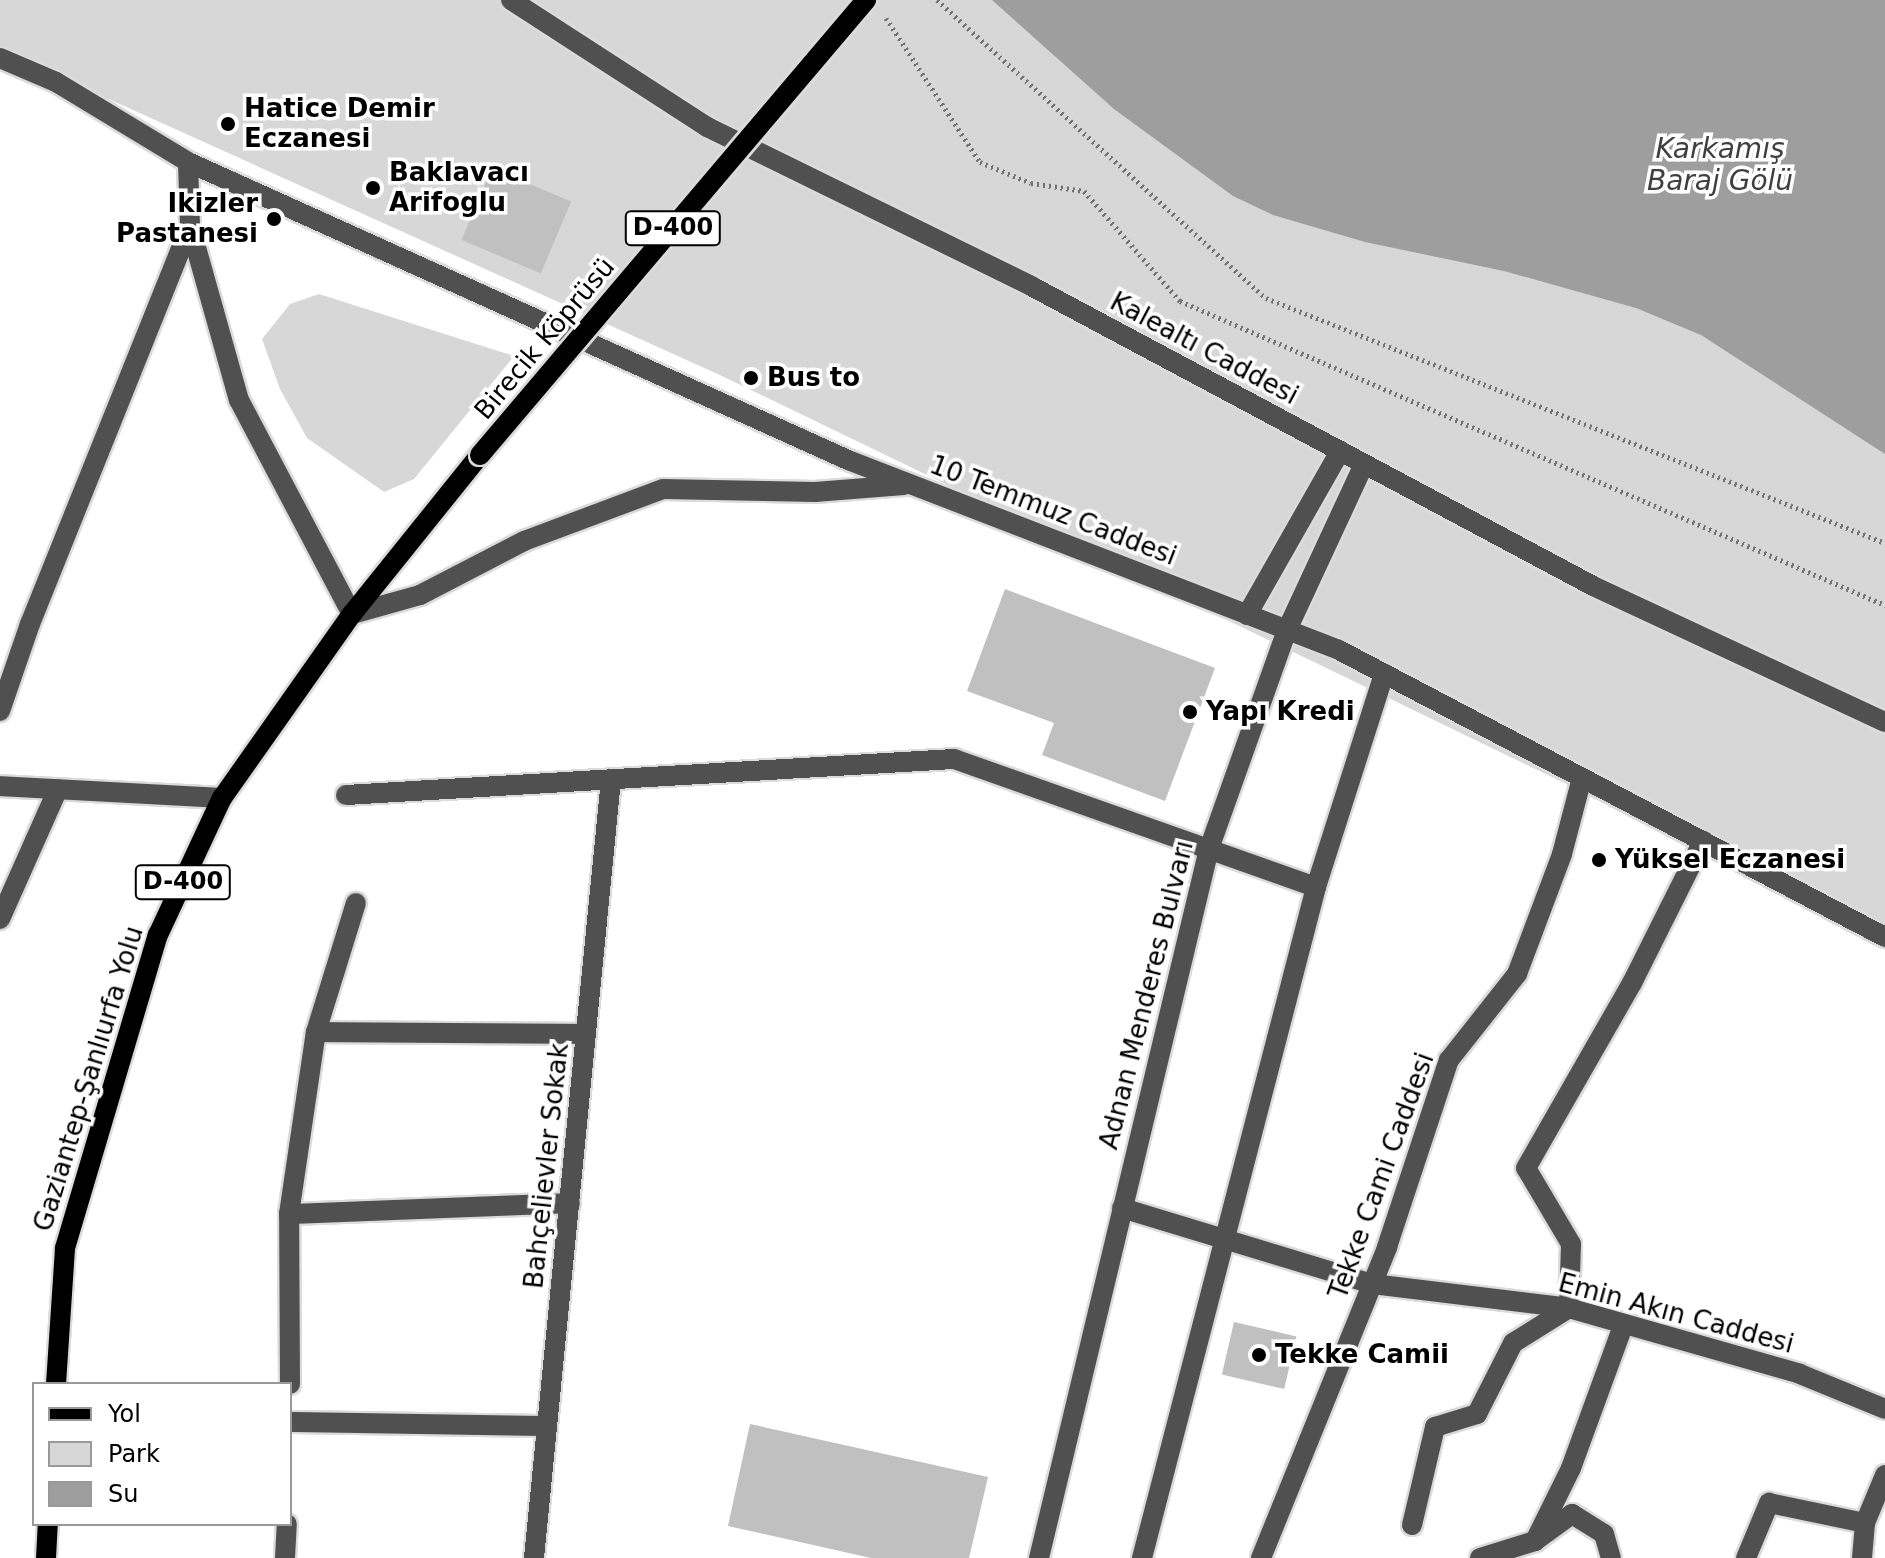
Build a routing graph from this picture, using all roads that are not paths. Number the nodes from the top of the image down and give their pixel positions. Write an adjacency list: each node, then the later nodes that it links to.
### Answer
1 (511, 0): 6 (street, Kalealtı Caddesi)
2 (866, 0): 7 (main road, Birecik Köprüsü / D-400, bridge)
3 (0, 58): 4 (street, 10 Temmuz Caddesi)
4 (188, 162): 5 (street); 9 (street, 10 Temmuz Caddesi)
5 (190, 226): 10 (street); 14 (street)
6 (1340, 451): 8 (street, Kalealtı Caddesi); 11 (street)
7 (480, 455): 10 (main road, Gaziantep-Şanlıurfa Yolu / D-400)
8 (1364, 464): 12 (street, Adnan Menderes Bulvarı); 15 (street, Kalealtı Caddesi)
9 (912, 485): 10 (street); 11 (street, 10 Temmuz Caddesi)
10 (352, 614): 21 (main road, Gaziantep-Şanlıurfa Yolu / D-400)
11 (1247, 615): 12 (street, 10 Temmuz Caddesi)
12 (1287, 630): 13 (street, 10 Temmuz Caddesi); 23 (street, Adnan Menderes Bulvarı)
13 (1384, 674): 16 (street, 10 Temmuz Caddesi); 24 (street)
14 (0, 711)
15 (1885, 722)
16 (1582, 778): 22 (street, 10 Temmuz Caddesi); 34 (street, Tekke Cami Caddesi)
17 (611, 779): 20 (street); 23 (street); 29 (street, Bahçelievler Sokak)
18 (0, 786): 19 (street)
19 (58, 789): 21 (street); 26 (street)
20 (346, 795)
21 (222, 798): 37 (main road, Gaziantep-Şanlıurfa Yolu / D-400)
22 (1703, 841): 27 (street, 10 Temmuz Caddesi); 35 (street)
23 (1209, 849): 24 (street); 31 (street, Adnan Menderes Bulvarı)
24 (1316, 887): 33 (street)
25 (356, 903): 28 (street)
26 (0, 919)
27 (1885, 937)
28 (316, 1032): 29 (street); 32 (street)
29 (586, 1034): 30 (street, Bahçelievler Sokak)
30 (570, 1203): 32 (street); 41 (street, Bahçelievler Sokak)
31 (1122, 1208): 33 (street, Emin Akın Caddesi); 51 (street, Adnan Menderes Bulvarı)
32 (289, 1214): 38 (street)
33 (1225, 1242): 34 (street, Emin Akın Caddesi); 52 (street)
34 (1372, 1284): 35 (street, Emin Akın Caddesi); 53 (street, Tekke Cami Caddesi)
35 (1569, 1308): 36 (street, Emin Akın Caddesi); 44 (street)
36 (1623, 1326): 39 (street, Emin Akın Caddesi); 47 (street)
37 (56, 1382)
38 (290, 1382)
39 (1885, 1409)
40 (292, 1422): 41 (street)
41 (547, 1426): 50 (street, Bahçelievler Sokak)
42 (1885, 1475): 43 (street)
43 (1865, 1523): 56 (street); 57 (street)
44 (1412, 1525)
45 (48, 1526): 48 (main road)
46 (287, 1526): 49 (street)
47 (1535, 1541): 54 (street); 55 (street)
48 (46, 1558)
49 (285, 1558)
50 (534, 1558)
51 (1039, 1558)
52 (1142, 1558)
53 (1261, 1558)
54 (1480, 1558)
55 (1611, 1558)
56 (1746, 1558)
57 (1862, 1558)

